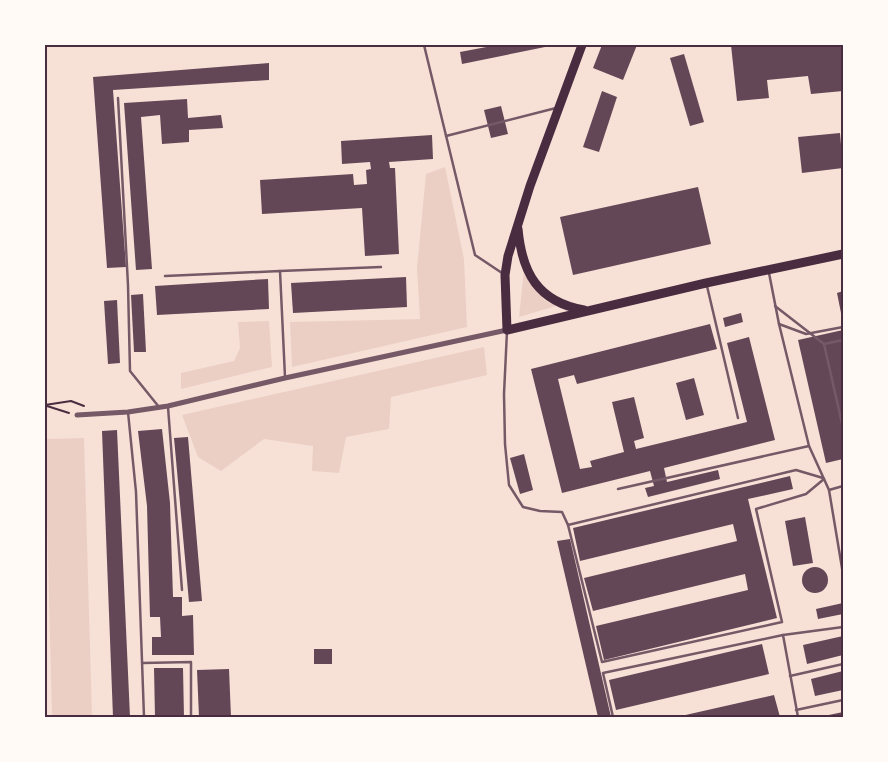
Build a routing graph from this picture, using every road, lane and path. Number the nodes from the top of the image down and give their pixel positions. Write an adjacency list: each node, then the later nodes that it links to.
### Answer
1 (424, 45): 5 (lane)
2 (582, 45): 4 (main road)
3 (118, 98): 24 (lane)
4 (558, 108): 5 (lane); 6 (main road)
5 (446, 136): 11 (lane)
6 (517, 224): 11 (main road); 15 (main road)
7 (843, 254): 9 (main road)
8 (381, 267): 10 (lane)
9 (768, 269): 13 (main road); 14 (lane)
10 (280, 271): 12 (lane); 21 (lane)
11 (505, 275): 18 (main road)
12 (165, 276)
13 (706, 283): 15 (main road); 27 (lane)
14 (776, 306): 16 (lane); 20 (lane)
15 (589, 310): 18 (main road)
16 (779, 324): 17 (lane); 29 (lane)
17 (843, 326)
18 (507, 330): 21 (street); 34 (lane)
19 (843, 340): 20 (lane)
20 (824, 344): 28 (lane)
21 (285, 378): 22 (street)
22 (168, 406): 24 (street); 36 (lane)
23 (86, 407): 26 (path)
24 (159, 407): 25 (street)
25 (128, 412): 26 (street); 39 (lane)
26 (77, 416)
27 (738, 418)
28 (843, 428)
29 (809, 446): 30 (lane); 32 (lane)
30 (824, 478): 33 (lane); 34 (lane); 34 (lane)
31 (843, 486): 33 (lane)
32 (618, 490)
33 (829, 490): 35 (lane)
34 (568, 525)
35 (843, 574)
36 (182, 590)
37 (843, 626): 38 (lane)
38 (783, 636): 41 (lane); 46 (lane)
39 (143, 663): 44 (lane); 45 (lane)
40 (843, 664): 41 (lane)
41 (790, 676): 43 (lane)
42 (843, 700): 43 (lane)
43 (796, 710): 47 (lane)
44 (144, 717)
45 (191, 717)
46 (613, 717)
47 (798, 717)

